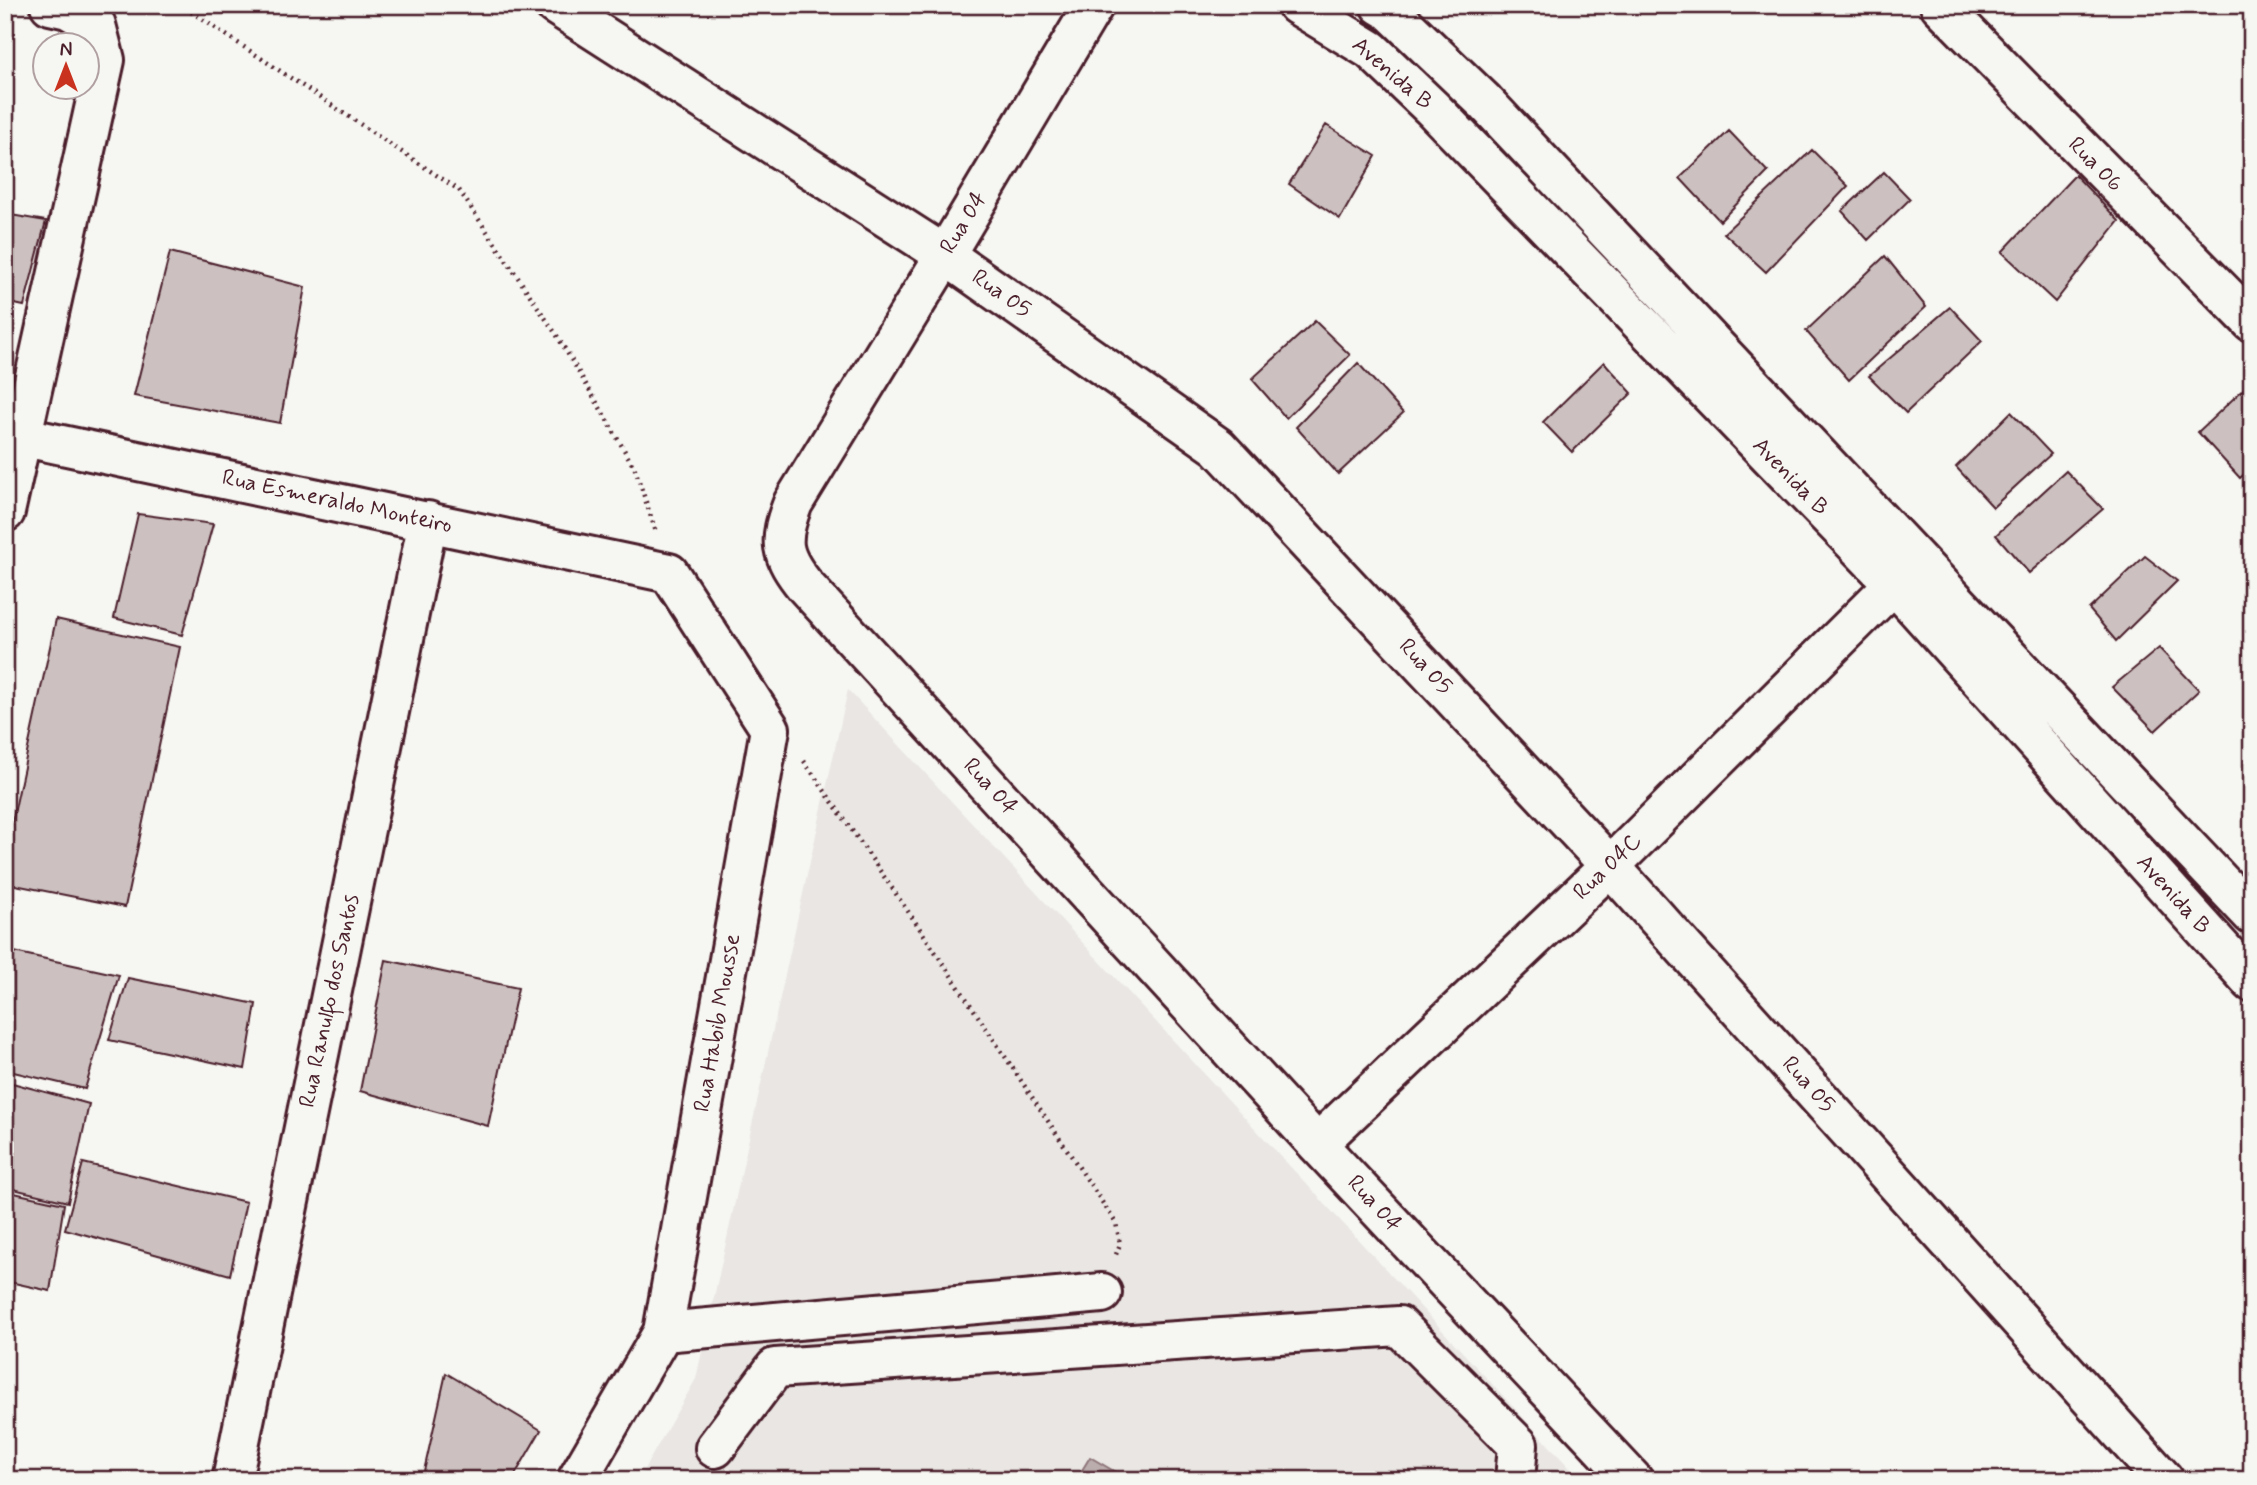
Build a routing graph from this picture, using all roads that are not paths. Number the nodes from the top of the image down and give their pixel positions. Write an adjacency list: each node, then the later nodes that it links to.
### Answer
1 (50, 5): 10 (street)
2 (555, 5): 8 (street, Rua 05)
3 (1094, 5): 8 (street, Rua 04)
4 (1297, 5): 7 (street, Avenida B)
5 (1940, 5): 9 (street, Rua 06)
6 (1388, 7): 7 (street); 16 (street, Avenida B)
7 (1371, 50): 13 (street, Avenida B)
8 (945, 255): 15 (street, Rua 05); 18 (street, Rua 04)
9 (2252, 322)
10 (13, 434): 11 (street); 12 (street, Rua Esmeraldo Monteiro)
11 (5, 512)
12 (428, 522): 14 (street, Rua Esmeraldo Monteiro); 22 (street, Rua Ranulfo dos Santos)
13 (1894, 584): 15 (street, Rua 04C); 17 (street, Avenida B)
14 (771, 729): 20 (street, Rua Habib Mousse)
15 (1611, 866): 18 (street, Rua 04C); 26 (street, Rua 05)
16 (2252, 915)
17 (2252, 982)
18 (1317, 1144): 25 (street, Rua 04)
19 (1102, 1293): 20 (street)
20 (663, 1332): 23 (street, Rua Habib Mousse)
21 (715, 1448): 24 (street)
22 (232, 1480)
23 (577, 1480)
24 (1515, 1480)
25 (1633, 1480)
26 (2164, 1480)

